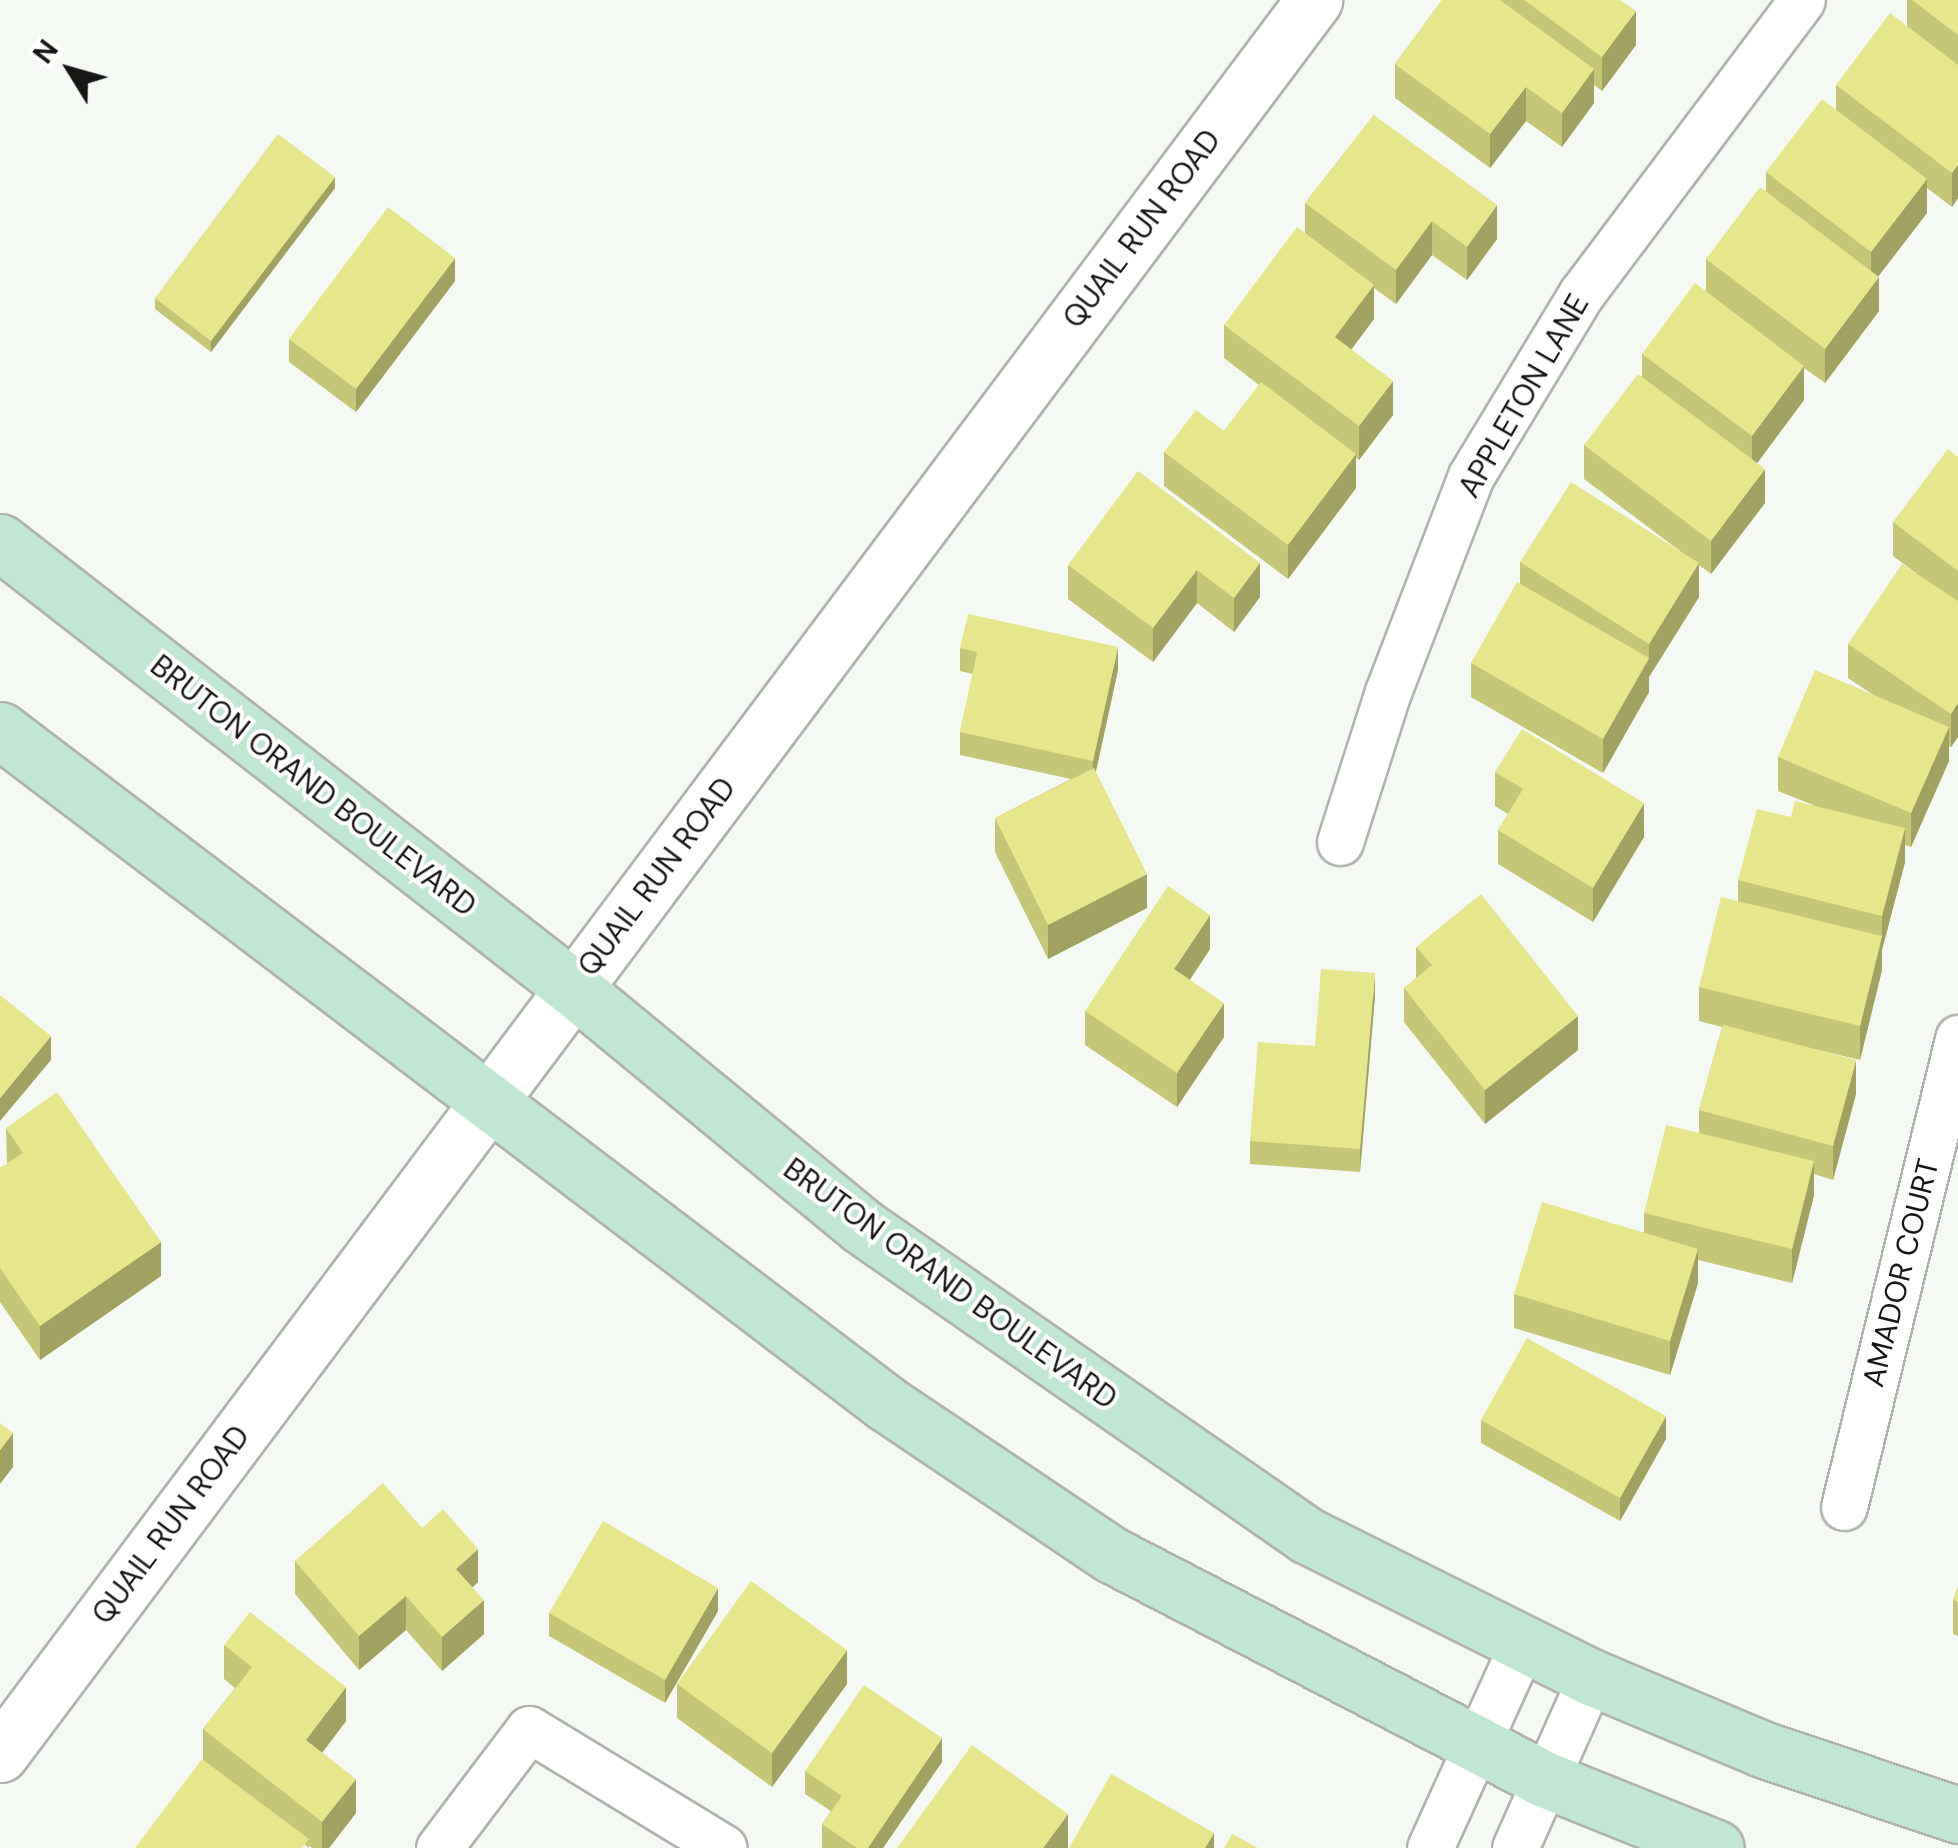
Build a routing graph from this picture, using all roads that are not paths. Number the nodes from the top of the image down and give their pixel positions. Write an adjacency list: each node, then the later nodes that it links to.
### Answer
1 (1314, 0): 6 (street, QUAIL RUN ROAD)
2 (1802, 0): 5 (street, APPLETON LANE)
3 (0, 542): 6 (main road, BRUTON ORAND BOULEVARD)
4 (0, 730): 8 (main road)
5 (1340, 842)
6 (573, 988): 8 (street, QUAIL RUN ROAD); 10 (main road, BRUTON ORAND BOULEVARD)
7 (1958, 1038): 9 (street, AMADOR COURT)
8 (491, 1098): 12 (main road); 13 (street, QUAIL RUN ROAD)
9 (1844, 1507)
10 (1521, 1646): 11 (main road, BRUTON ORAND BOULEVARD); 12 (street)
11 (1591, 1677): 14 (street); 15 (main road, BRUTON ORAND BOULEVARD)
12 (1478, 1742): 14 (main road); 18 (street)
13 (0, 1754)
14 (1544, 1778): 19 (street); 20 (main road)
15 (1958, 1815)
16 (439, 1848): 17 (street)
17 (724, 1848)
18 (1430, 1848)
19 (1515, 1848)
20 (1716, 1848)

